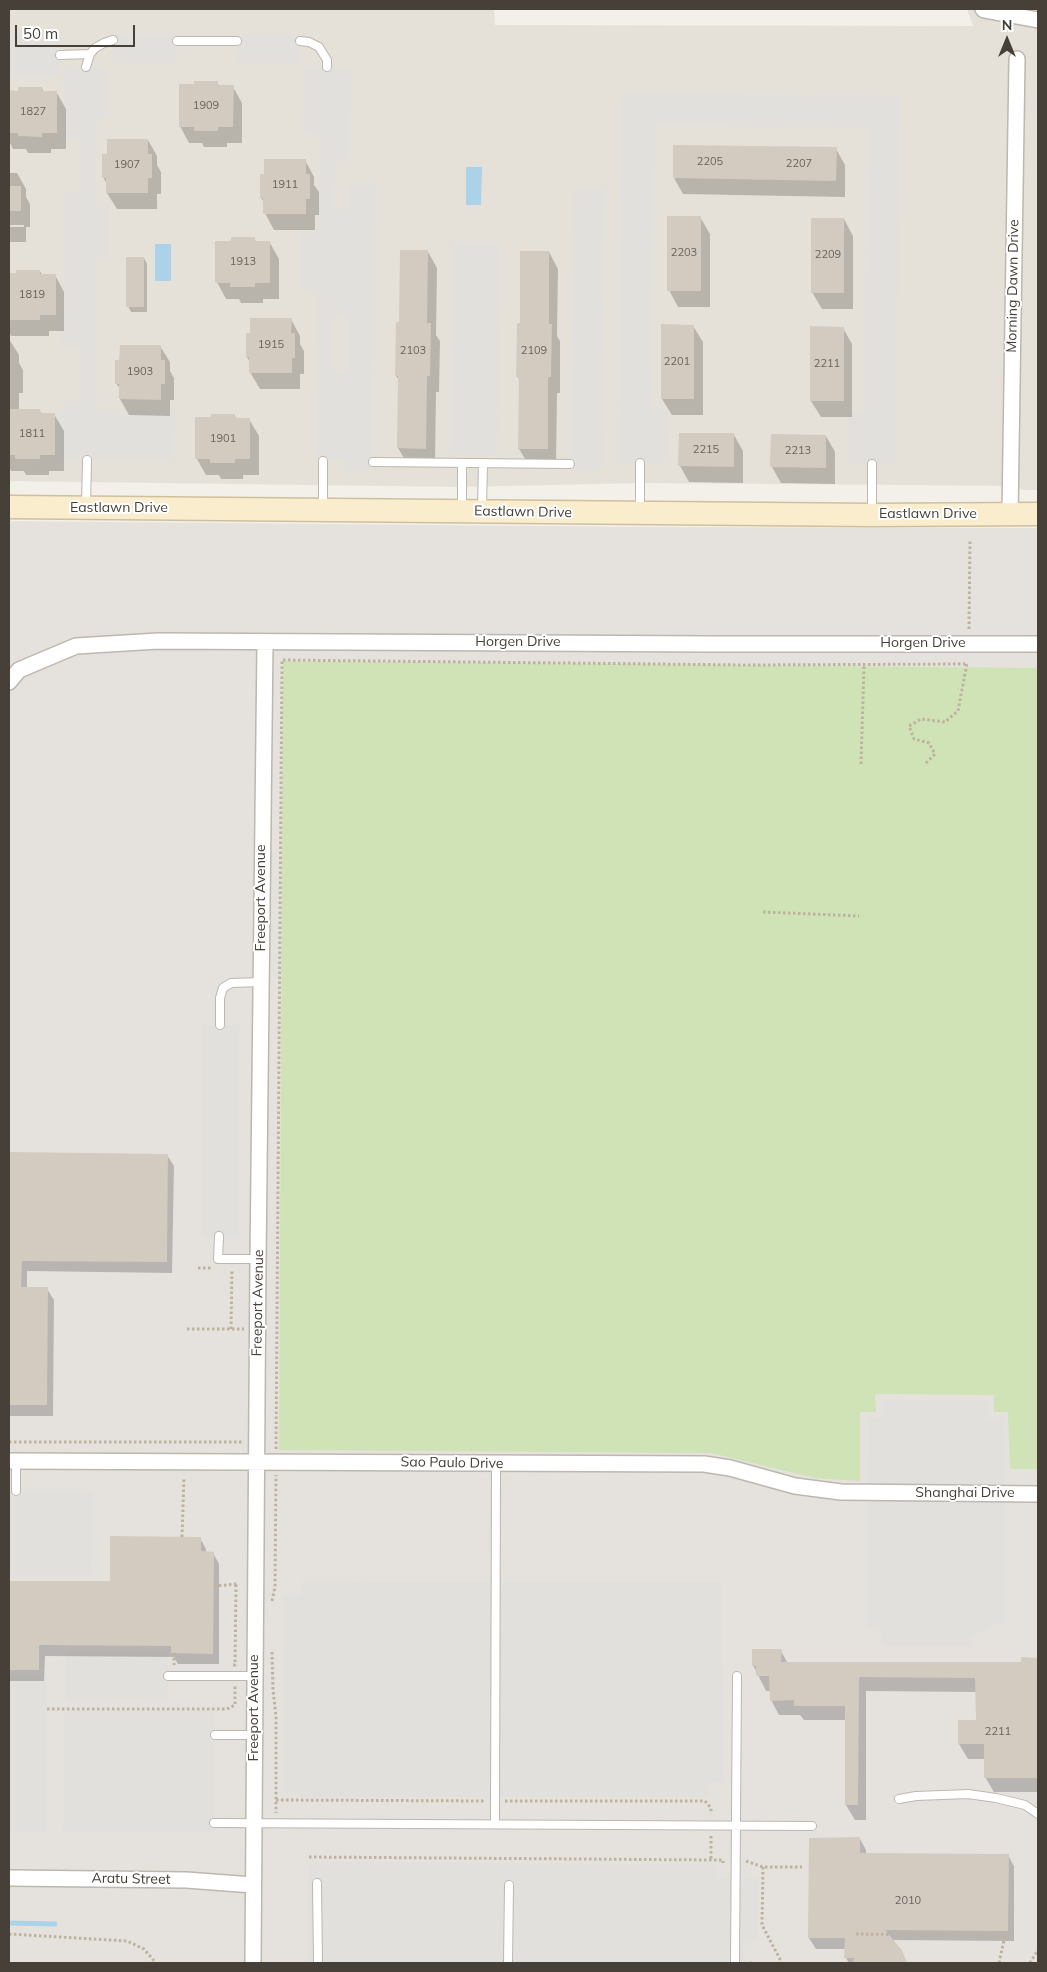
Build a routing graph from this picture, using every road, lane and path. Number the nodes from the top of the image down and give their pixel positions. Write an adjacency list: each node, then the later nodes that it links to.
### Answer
1 (984, 10): 2 (street)
2 (1038, 20)
3 (113, 40): 7 (lane)
4 (177, 41): 5 (lane)
5 (237, 41)
6 (300, 41): 11 (lane)
7 (90, 54): 8 (lane); 10 (lane)
8 (60, 55)
9 (1017, 59): 25 (street, Morning Dawn Drive)
10 (86, 67)
11 (326, 67)
12 (87, 460): 21 (lane)
13 (323, 461): 22 (lane)
14 (373, 462): 15 (lane)
15 (462, 463): 16 (lane); 23 (lane)
16 (483, 463): 18 (lane); 23 (lane)
17 (640, 463): 24 (lane)
18 (570, 464)
19 (872, 464): 27 (lane)
20 (9, 507): 21 (street, Eastlawn Drive)
21 (86, 507): 22 (street, Eastlawn Drive)
22 (323, 509): 23 (street, Eastlawn Drive)
23 (472, 511): 24 (street, Eastlawn Drive)
24 (640, 513): 27 (street, Eastlawn Drive)
25 (1010, 514): 26 (street, Eastlawn Drive); 27 (street, Eastlawn Drive)
26 (1038, 514)
27 (872, 515)
28 (970, 540): 30 (path)
29 (265, 642): 30 (street, Horgen Drive); 34 (street, Horgen Drive); 39 (street, Freeport Avenue)
30 (969, 643): 31 (street, Horgen Drive); 32 (path)
31 (1038, 644)
32 (967, 664): 33 (path); 35 (path)
33 (864, 665): 36 (path); 49 (path)
34 (9, 682)
35 (926, 763)
36 (861, 764)
37 (763, 912): 38 (path)
38 (859, 916)
39 (261, 982): 40 (lane); 42 (street, Freeport Avenue)
40 (220, 1025)
41 (219, 1236): 42 (lane)
42 (258, 1259): 48 (street, Freeport Avenue)
43 (198, 1268): 44 (path)
44 (215, 1268)
45 (224, 1268): 47 (path)
46 (186, 1329): 47 (path)
47 (231, 1329): 48 (path)
48 (257, 1330): 49 (path); 51 (street, Freeport Avenue)
49 (277, 1330): 52 (path)
50 (9, 1442): 51 (path)
51 (256, 1442): 52 (path); 55 (street, Freeport Avenue)
52 (276, 1443): 56 (path)
53 (12, 1461): 54 (street, Sao Paulo Drive); 58 (lane)
54 (185, 1461): 55 (street, Sao Paulo Drive); 61 (path)
55 (256, 1461): 56 (street, Sao Paulo Drive); 73 (street, Freeport Avenue)
56 (276, 1461): 57 (street, Sao Paulo Drive); 63 (path)
57 (496, 1464): 59 (street, Sao Paulo Drive); 83 (lane)
58 (16, 1491)
59 (891, 1493): 60 (street, Shanghai Drive)
60 (1038, 1494)
61 (182, 1537)
62 (236, 1584): 70 (path)
63 (272, 1609)
64 (272, 1648): 82 (path)
65 (174, 1654): 67 (path)
66 (168, 1665): 67 (path)
67 (174, 1665): 68 (path)
68 (183, 1665)
69 (226, 1665): 70 (path)
70 (235, 1665): 72 (path)
71 (168, 1676): 72 (lane)
72 (236, 1676): 73 (lane); 75 (path)
73 (255, 1676): 77 (street, Freeport Avenue)
74 (737, 1676): 84 (lane)
75 (47, 1709)
76 (214, 1735): 77 (lane)
77 (254, 1735): 81 (street, Freeport Avenue)
78 (899, 1799): 79 (lane)
79 (1038, 1814)
80 (214, 1823): 81 (lane)
81 (254, 1823): 82 (lane); 94 (street, Freeport Avenue)
82 (276, 1823): 83 (lane)
83 (495, 1824): 84 (lane)
84 (737, 1826): 85 (lane); 88 (lane)
85 (812, 1826)
86 (309, 1857): 87 (path)
87 (723, 1860): 88 (path); 91 (path)
88 (737, 1861): 89 (path); 105 (lane)
89 (763, 1867): 90 (path); 106 (path)
90 (802, 1867)
91 (723, 1868)
92 (9, 1878): 94 (street, Aratu Street)
93 (317, 1883): 103 (lane)
94 (252, 1885): 102 (street, Freeport Avenue)
95 (509, 1885): 104 (lane)
96 (1006, 1931): 99 (path)
97 (9, 1934): 101 (path)
98 (856, 1934): 99 (path)
99 (1006, 1936): 107 (path)
100 (1038, 1950): 108 (path)
101 (156, 1963)
102 (253, 1963)
103 (318, 1963)
104 (508, 1963)
105 (736, 1963)
106 (782, 1963)
107 (999, 1963)
108 (1030, 1963)

